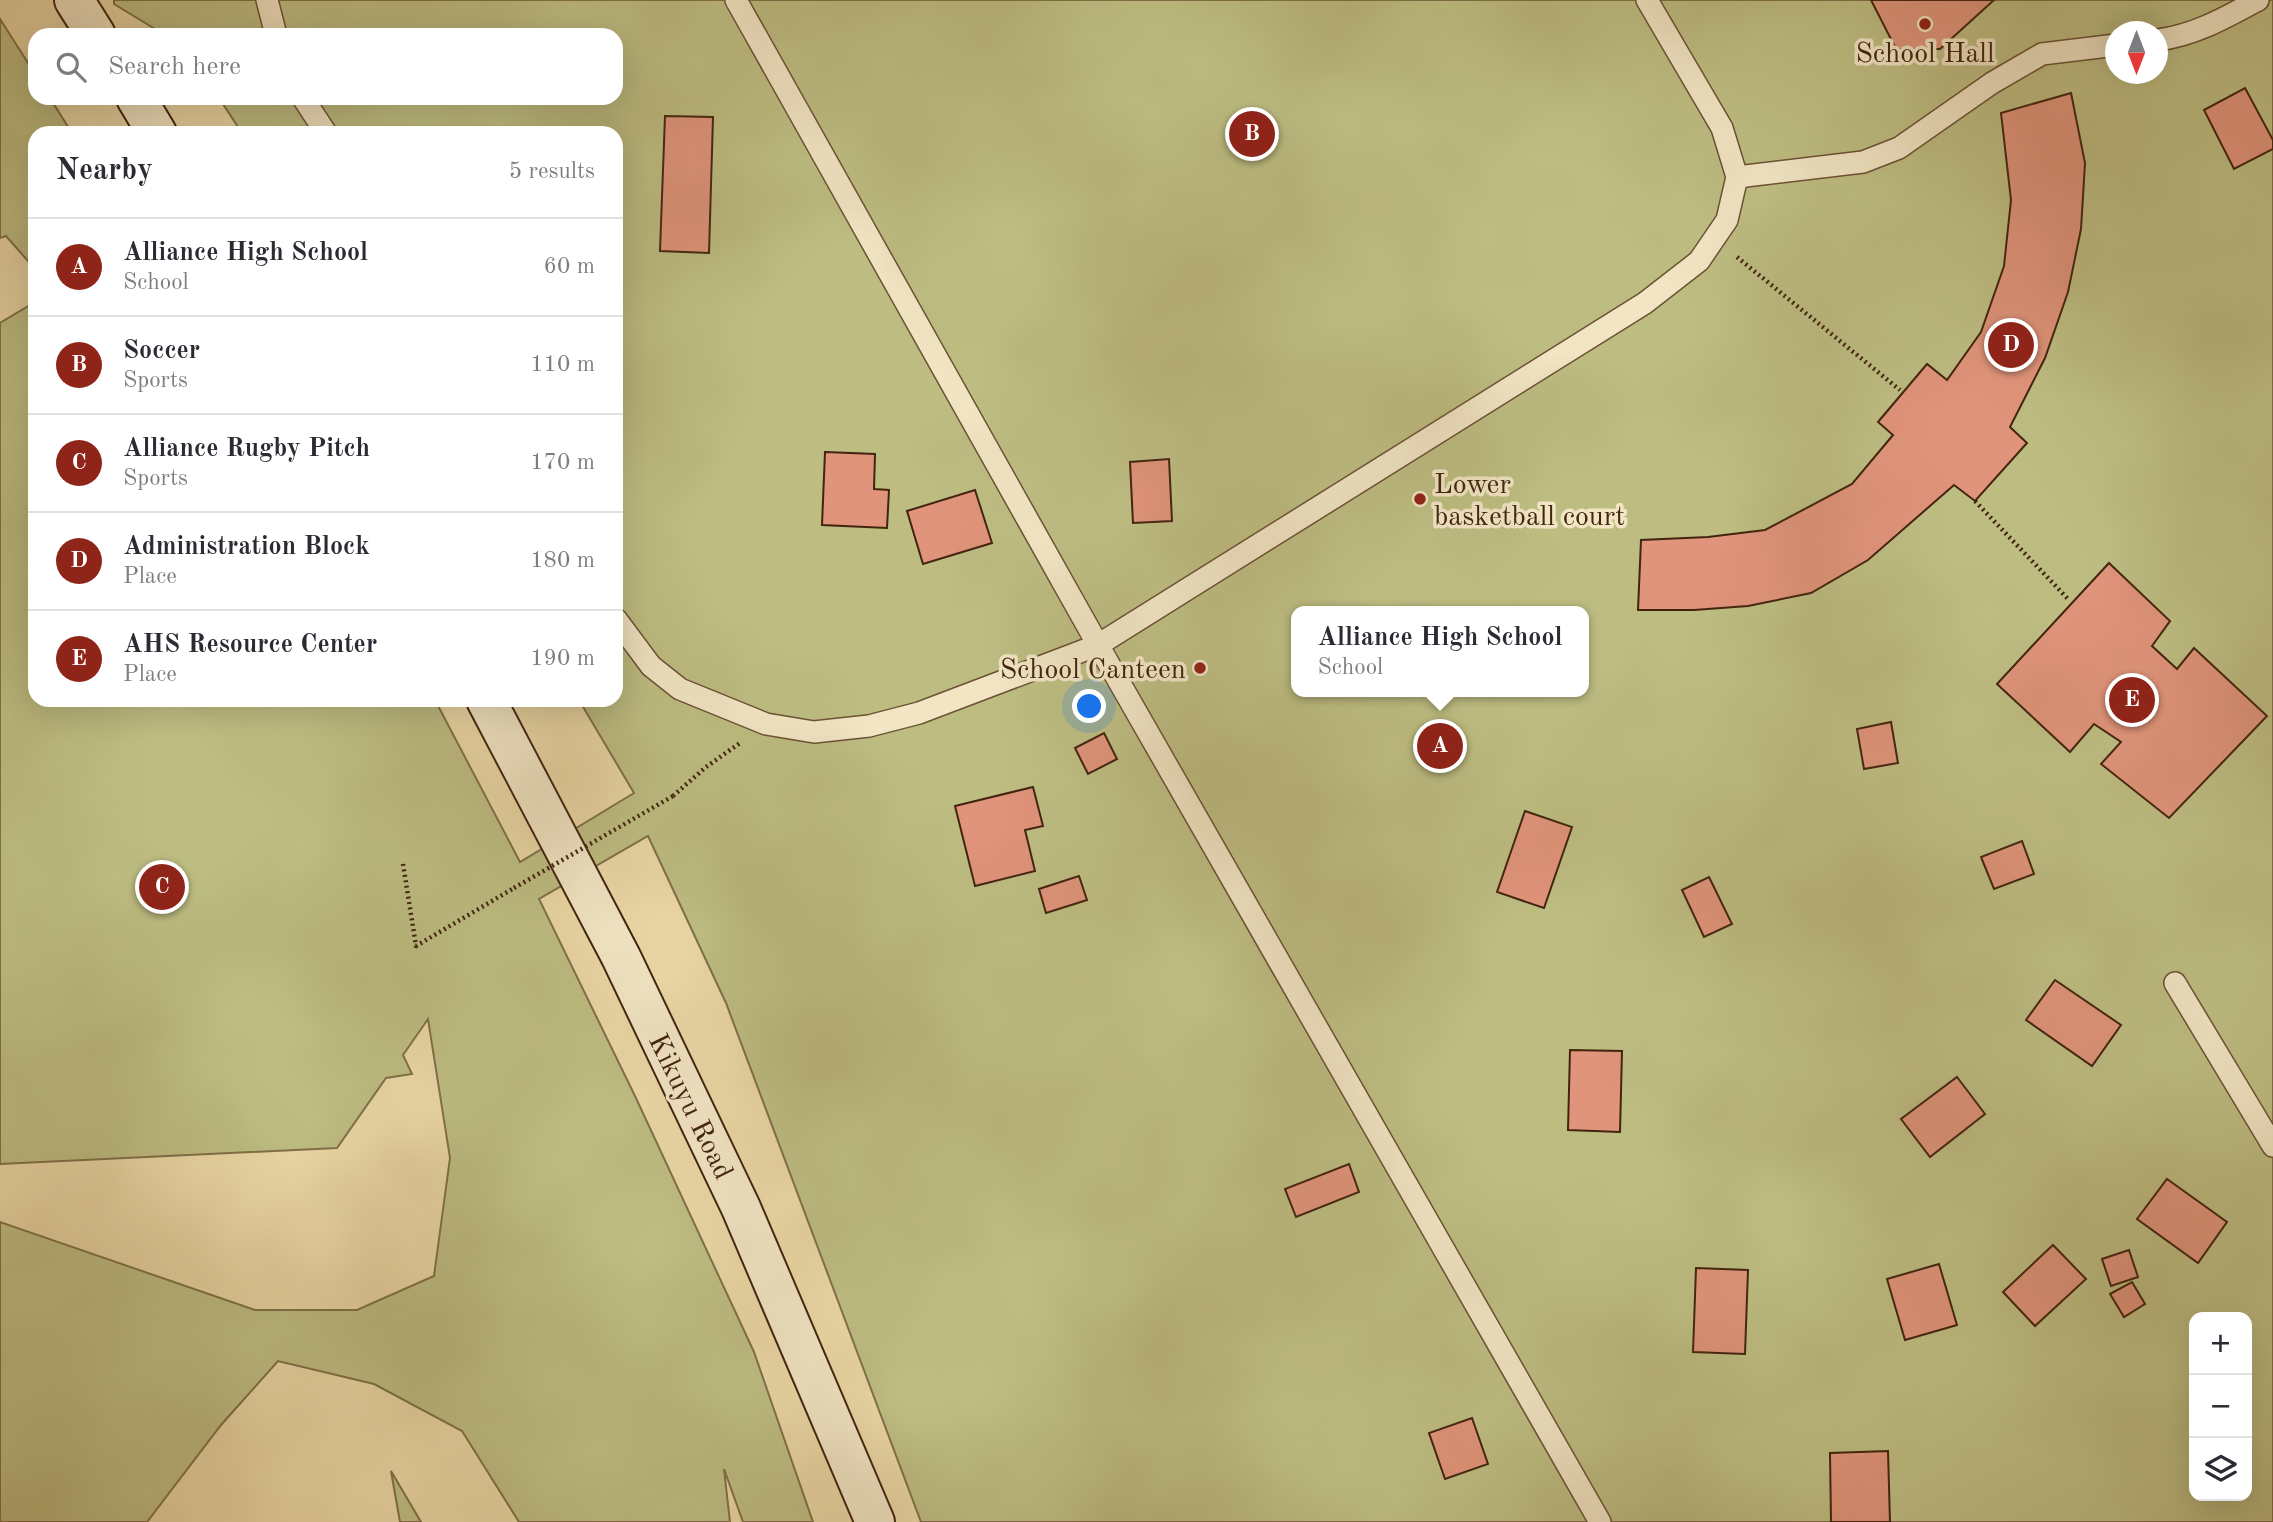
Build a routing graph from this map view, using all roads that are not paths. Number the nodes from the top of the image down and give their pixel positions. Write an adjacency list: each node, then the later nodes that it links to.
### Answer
1 (74, 0): 6 (main road)
2 (267, 0): 7 (lane)
3 (736, 0): 16 (lane)
4 (1647, 0): 14 (lane)
5 (2258, 0): 8 (lane)
6 (92, 28)
7 (274, 28)
8 (2168, 38)
9 (2105, 46): 14 (lane)
10 (140, 105): 12 (main road)
11 (308, 105): 13 (lane)
12 (153, 126)
13 (321, 126)
14 (1737, 177): 16 (lane)
15 (623, 629): 16 (lane)
16 (1098, 645): 21 (lane)
17 (490, 707): 20 (main road, Kikuyu Road)
18 (2175, 983): 19 (lane)
19 (2273, 1146)
20 (874, 1522)
21 (1600, 1522)

